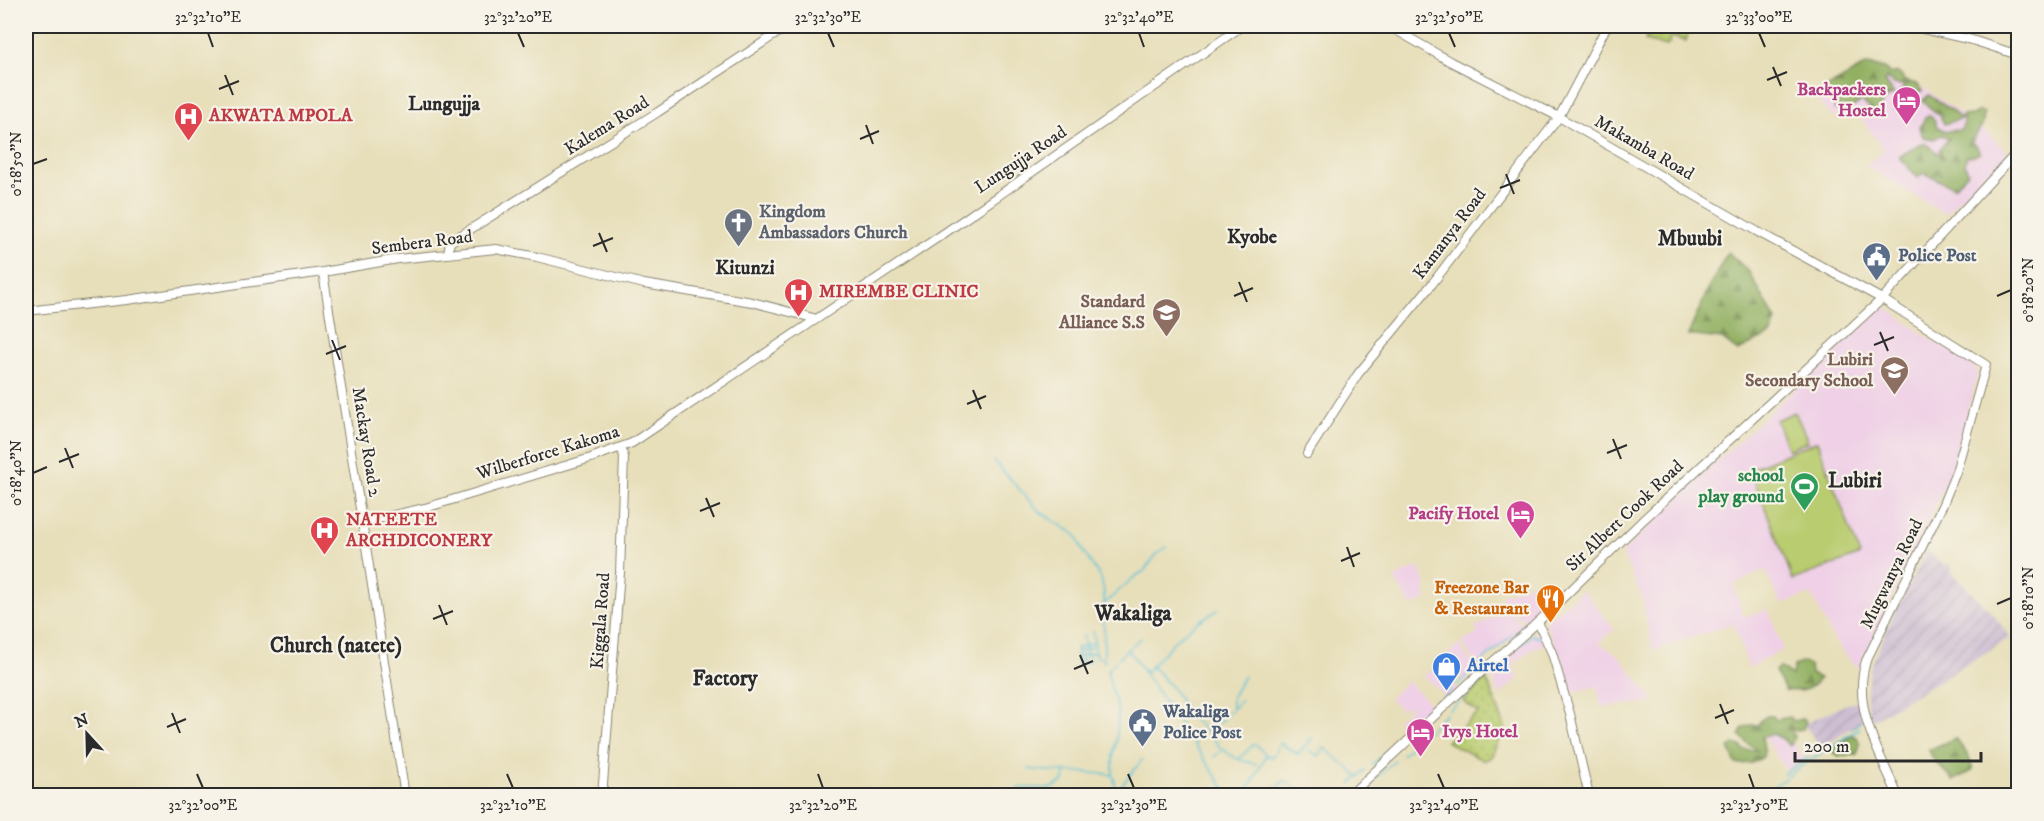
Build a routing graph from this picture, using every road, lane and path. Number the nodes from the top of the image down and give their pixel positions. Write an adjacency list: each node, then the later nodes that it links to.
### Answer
1 (788, 26): 9 (street, Kalema Road)
2 (1242, 26): 13 (street, Lungujja Road)
3 (1389, 26): 7 (street, Makamba Road)
4 (1607, 26): 7 (street, Kamanya Road)
5 (1910, 26): 6 (street)
6 (2019, 55)
7 (1559, 117): 11 (street, Makamba Road); 16 (street, Kamanya Road)
8 (2019, 151): 11 (main road, Sir Albert Cook Road)
9 (448, 253): 10 (street, Sembera Road); 13 (street, Sembera Road)
10 (323, 272): 12 (street, Sembera Road); 17 (street, Mackay Road 2)
11 (1882, 299): 14 (street, Makamba Road); 18 (main road, Sir Albert Cook Road)
12 (26, 311)
13 (817, 319): 15 (street, Wilberforce Kakoma)
14 (1986, 365): 23 (street, Mugwanya Road)
15 (621, 448): 17 (street, Wilberforce Kakoma); 20 (street, Kiggala Road)
16 (1306, 454)
17 (363, 522): 19 (street, Mackay Road 2)
18 (1538, 622): 21 (main road, Sir Albert Cook Road); 22 (street)
19 (405, 795)
20 (602, 795)
21 (1349, 795)
22 (1589, 795)
23 (1898, 795)

